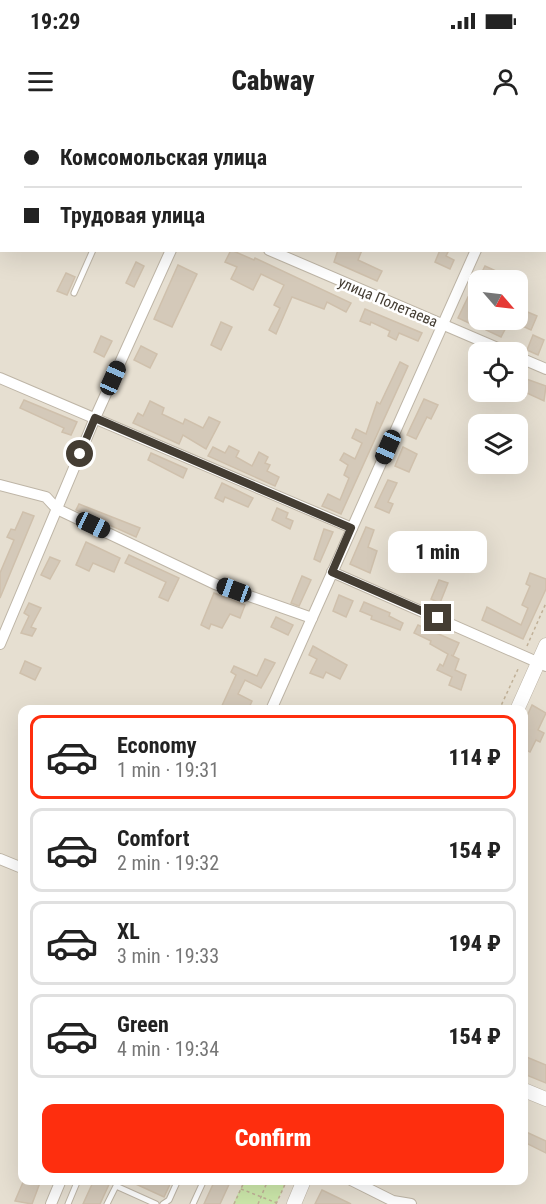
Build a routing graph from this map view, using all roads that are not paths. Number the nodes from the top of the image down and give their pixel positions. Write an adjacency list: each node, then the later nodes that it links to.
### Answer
1 (92, 252): 5 (lane)
2 (170, 252): 11 (street)
3 (274, 252): 6 (street, улица Полетаева)
4 (475, 252): 6 (street)
5 (74, 293)
6 (442, 325): 7 (street, улица Полетаева); 14 (street)
7 (483, 342)
8 (528, 361): 9 (street)
9 (546, 369)
10 (0, 378): 11 (street)
11 (95, 418): 13 (street); 14 (street)
12 (0, 485): 13 (street)
13 (57, 509): 16 (street); 17 (street)
14 (351, 528): 15 (street)
15 (332, 572): 16 (street); 19 (street)
16 (312, 618): 20 (street)
17 (0, 644)
18 (546, 645): 19 (street)
19 (542, 664): 21 (street)
20 (273, 705)
21 (520, 705)
22 (0, 858): 23 (street)
23 (18, 866)
24 (528, 1092): 25 (street)
25 (546, 1100)
26 (59, 1185): 33 (street)
27 (76, 1185): 34 (lane)
28 (176, 1185): 37 (lane)
29 (202, 1185): 38 (lane)
30 (302, 1185): 39 (street)
31 (361, 1185): 32 (street)
32 (393, 1202): 40 (street)
33 (51, 1204)
34 (68, 1204)
35 (107, 1204): 36 (lane)
36 (156, 1204)
37 (163, 1204)
38 (194, 1204)
39 (294, 1204)
40 (411, 1204)

